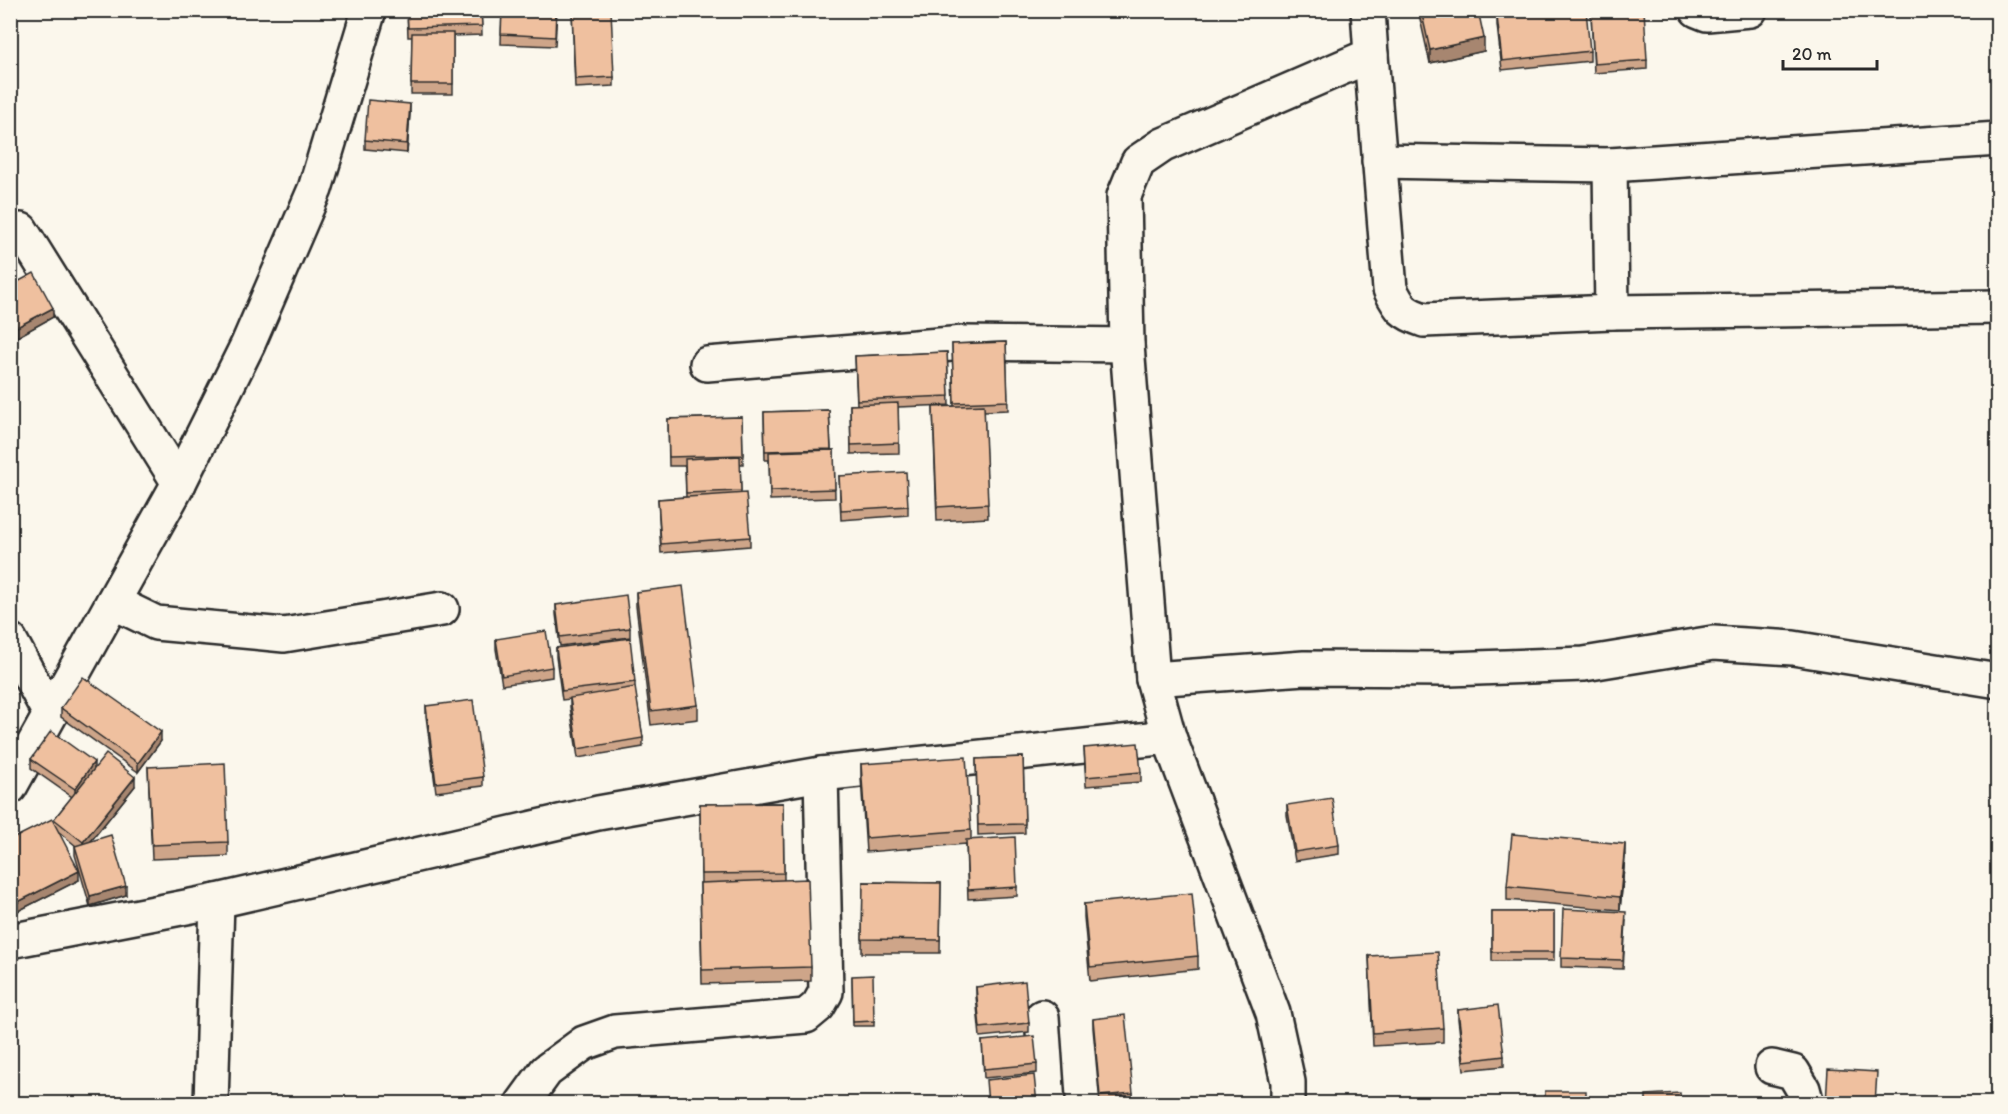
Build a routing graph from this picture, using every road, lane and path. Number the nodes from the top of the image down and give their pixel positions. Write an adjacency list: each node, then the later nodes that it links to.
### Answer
1 (369, 10): 14 (street)
2 (1368, 10): 5 (street)
3 (1697, 10): 4 (street)
4 (1750, 10)
5 (1371, 55): 7 (street); 12 (street)
6 (1998, 139): 8 (street)
7 (1379, 161): 8 (street); 11 (street)
8 (1610, 165): 11 (street)
9 (21, 230): 14 (street)
10 (1998, 307): 11 (street)
11 (1612, 312)
12 (1127, 345): 13 (street); 18 (street)
13 (707, 364)
14 (179, 483): 15 (street)
15 (113, 602): 16 (street); 20 (street)
16 (442, 609)
17 (10, 640): 20 (street)
18 (1153, 679): 19 (street); 21 (street)
19 (1998, 681)
20 (50, 714): 23 (street)
21 (1169, 737): 22 (street); 31 (street)
22 (821, 774): 24 (street); 29 (street)
23 (13, 778)
24 (217, 901): 25 (street); 28 (street)
25 (10, 941)
26 (1042, 1017): 30 (street)
27 (1772, 1067): 32 (street)
28 (211, 1104)
29 (522, 1104)
30 (1048, 1104)
31 (1288, 1104)
32 (1807, 1104)

